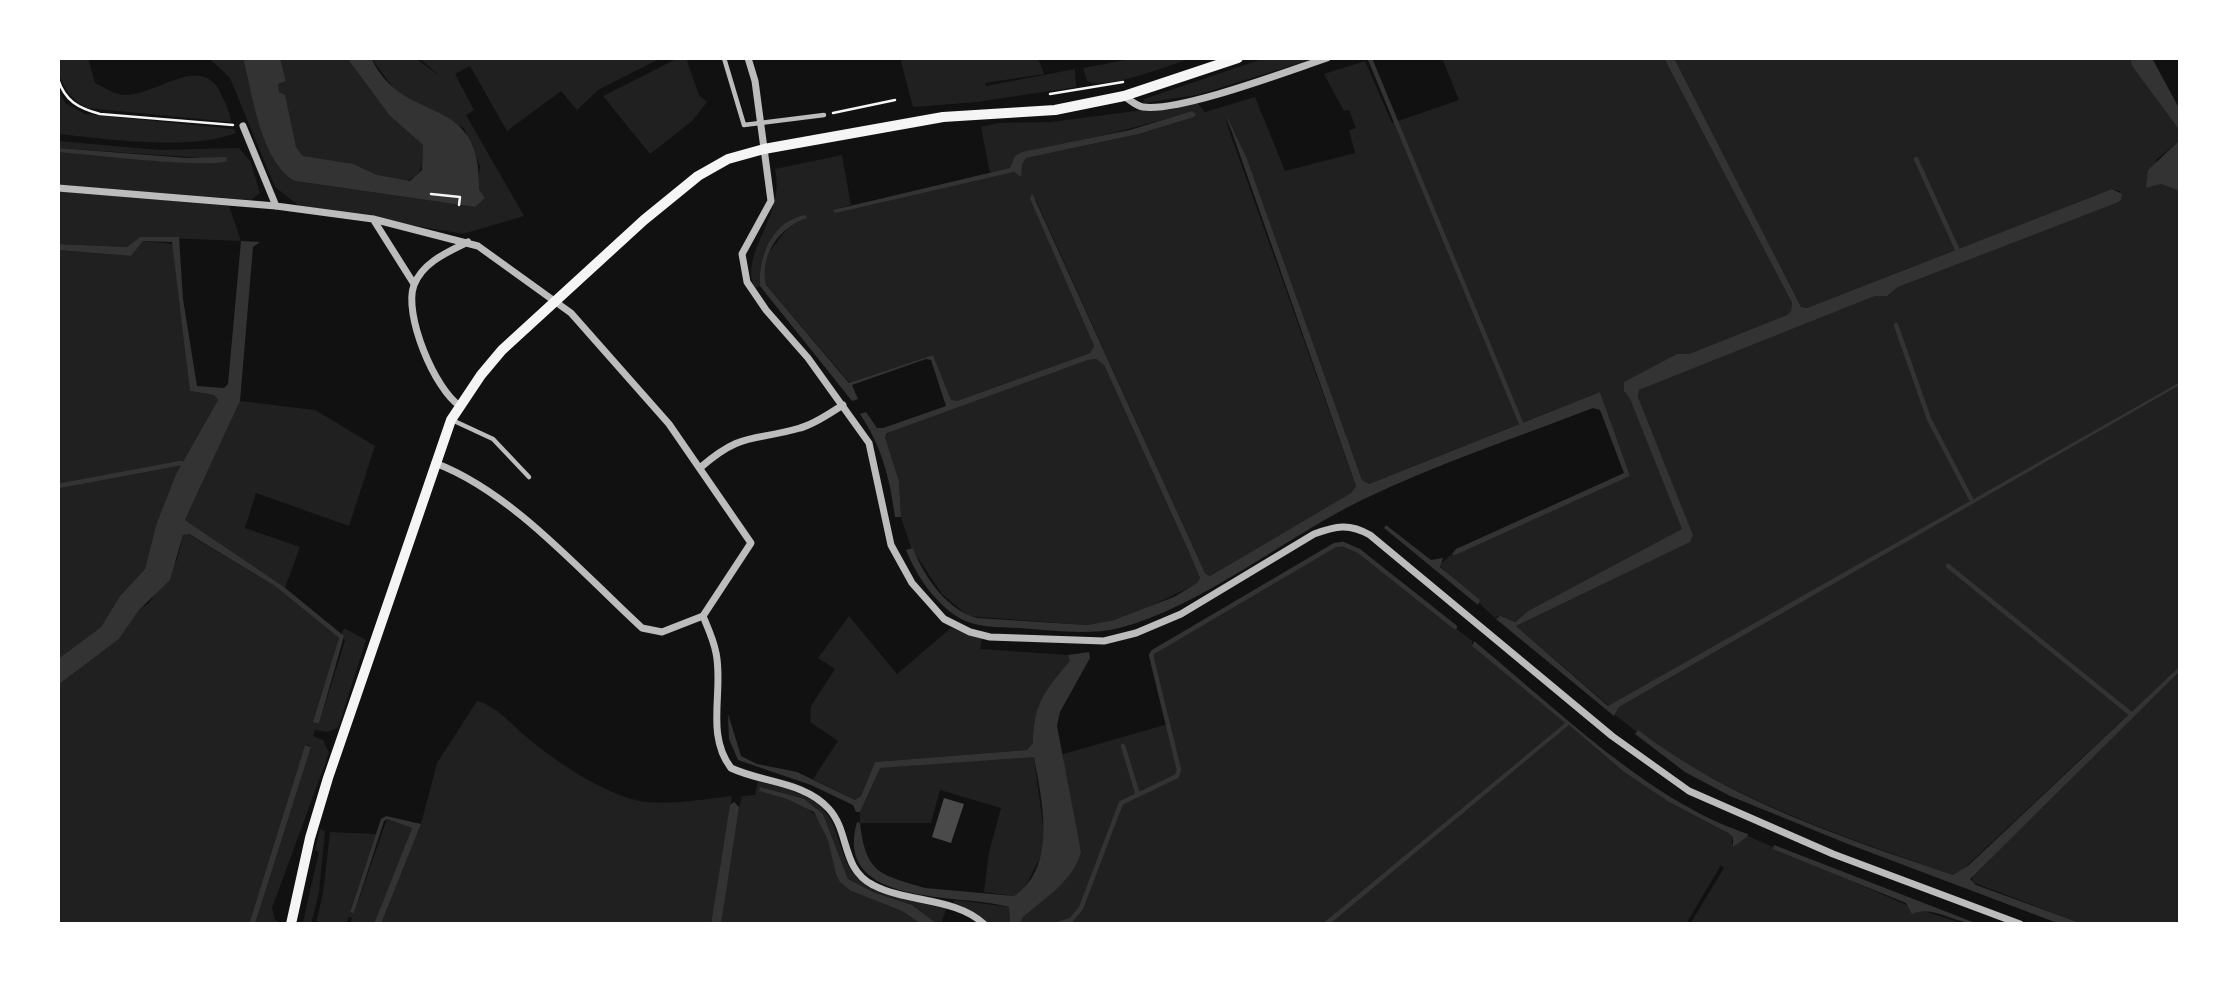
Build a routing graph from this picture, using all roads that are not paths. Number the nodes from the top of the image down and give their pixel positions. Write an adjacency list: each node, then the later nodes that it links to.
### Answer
1 (724, 58): 7 (lane)
2 (748, 58): 7 (street)
3 (1238, 58): 5 (main road)
4 (1327, 58): 5 (street)
5 (1124, 96): 9 (main road)
6 (824, 115): 7 (lane)
7 (760, 125): 9 (street)
8 (243, 126): 11 (street)
9 (764, 149): 15 (main road); 16 (street)
10 (58, 188): 11 (street)
11 (276, 206): 12 (street)
12 (373, 219): 13 (street); 14 (street)
13 (469, 242): 14 (street); 15 (street)
14 (414, 284): 17 (street)
15 (555, 303): 17 (main road); 20 (street)
16 (843, 405): 20 (street); 25 (street)
17 (460, 406): 18 (main road)
18 (451, 420): 19 (main road); 21 (lane)
19 (435, 463): 22 (street); 23 (main road)
20 (701, 467): 22 (street)
21 (529, 477)
22 (703, 616): 24 (street)
23 (291, 924)
24 (984, 924)
25 (2020, 924)

